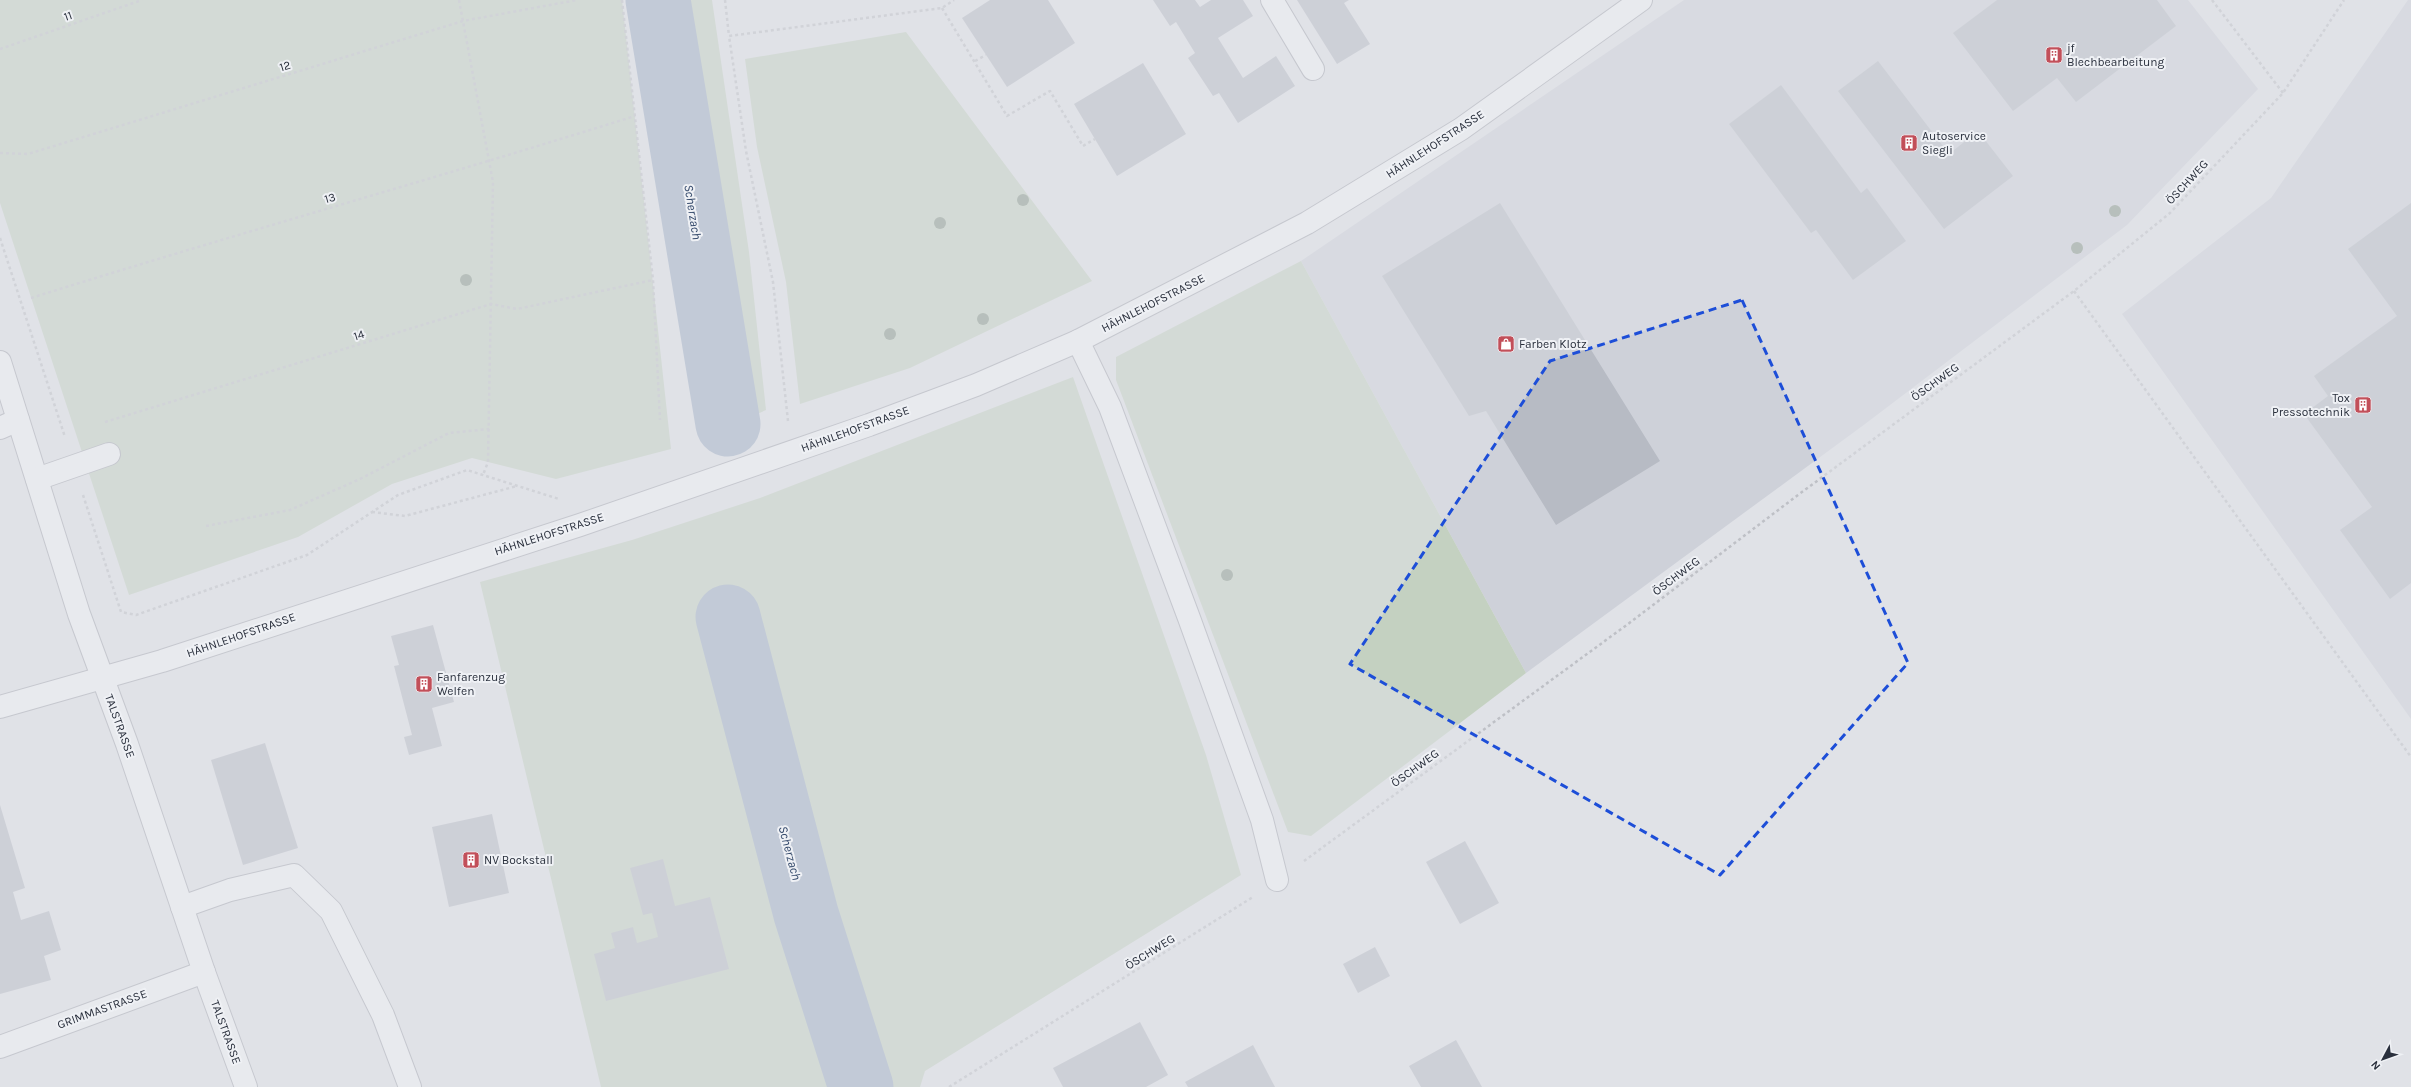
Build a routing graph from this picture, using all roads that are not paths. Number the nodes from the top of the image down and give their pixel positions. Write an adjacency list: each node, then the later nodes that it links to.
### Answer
1 (1272, 0): 3 (street)
2 (1641, 0): 4 (street, HÄHNLEHOFSTRASSE)
3 (1313, 68)
4 (1078, 341): 9 (street, HÄHNLEHOFSTRASSE); 11 (street)
5 (0, 362): 6 (street, TALSTRASSE)
6 (9, 424): 8 (street, TALSTRASSE)
7 (109, 454): 8 (street)
8 (36, 479): 9 (street, TALSTRASSE)
9 (102, 678): 10 (street, HÄHNLEHOFSTRASSE); 12 (street, TALSTRASSE)
10 (0, 707)
11 (1277, 880)
12 (182, 907): 13 (street, TALSTRASSE); 16 (street)
13 (204, 972): 14 (street, GRIMMASTRASSE); 15 (street, TALSTRASSE)
14 (0, 1047)
15 (246, 1087)
16 (410, 1087)

